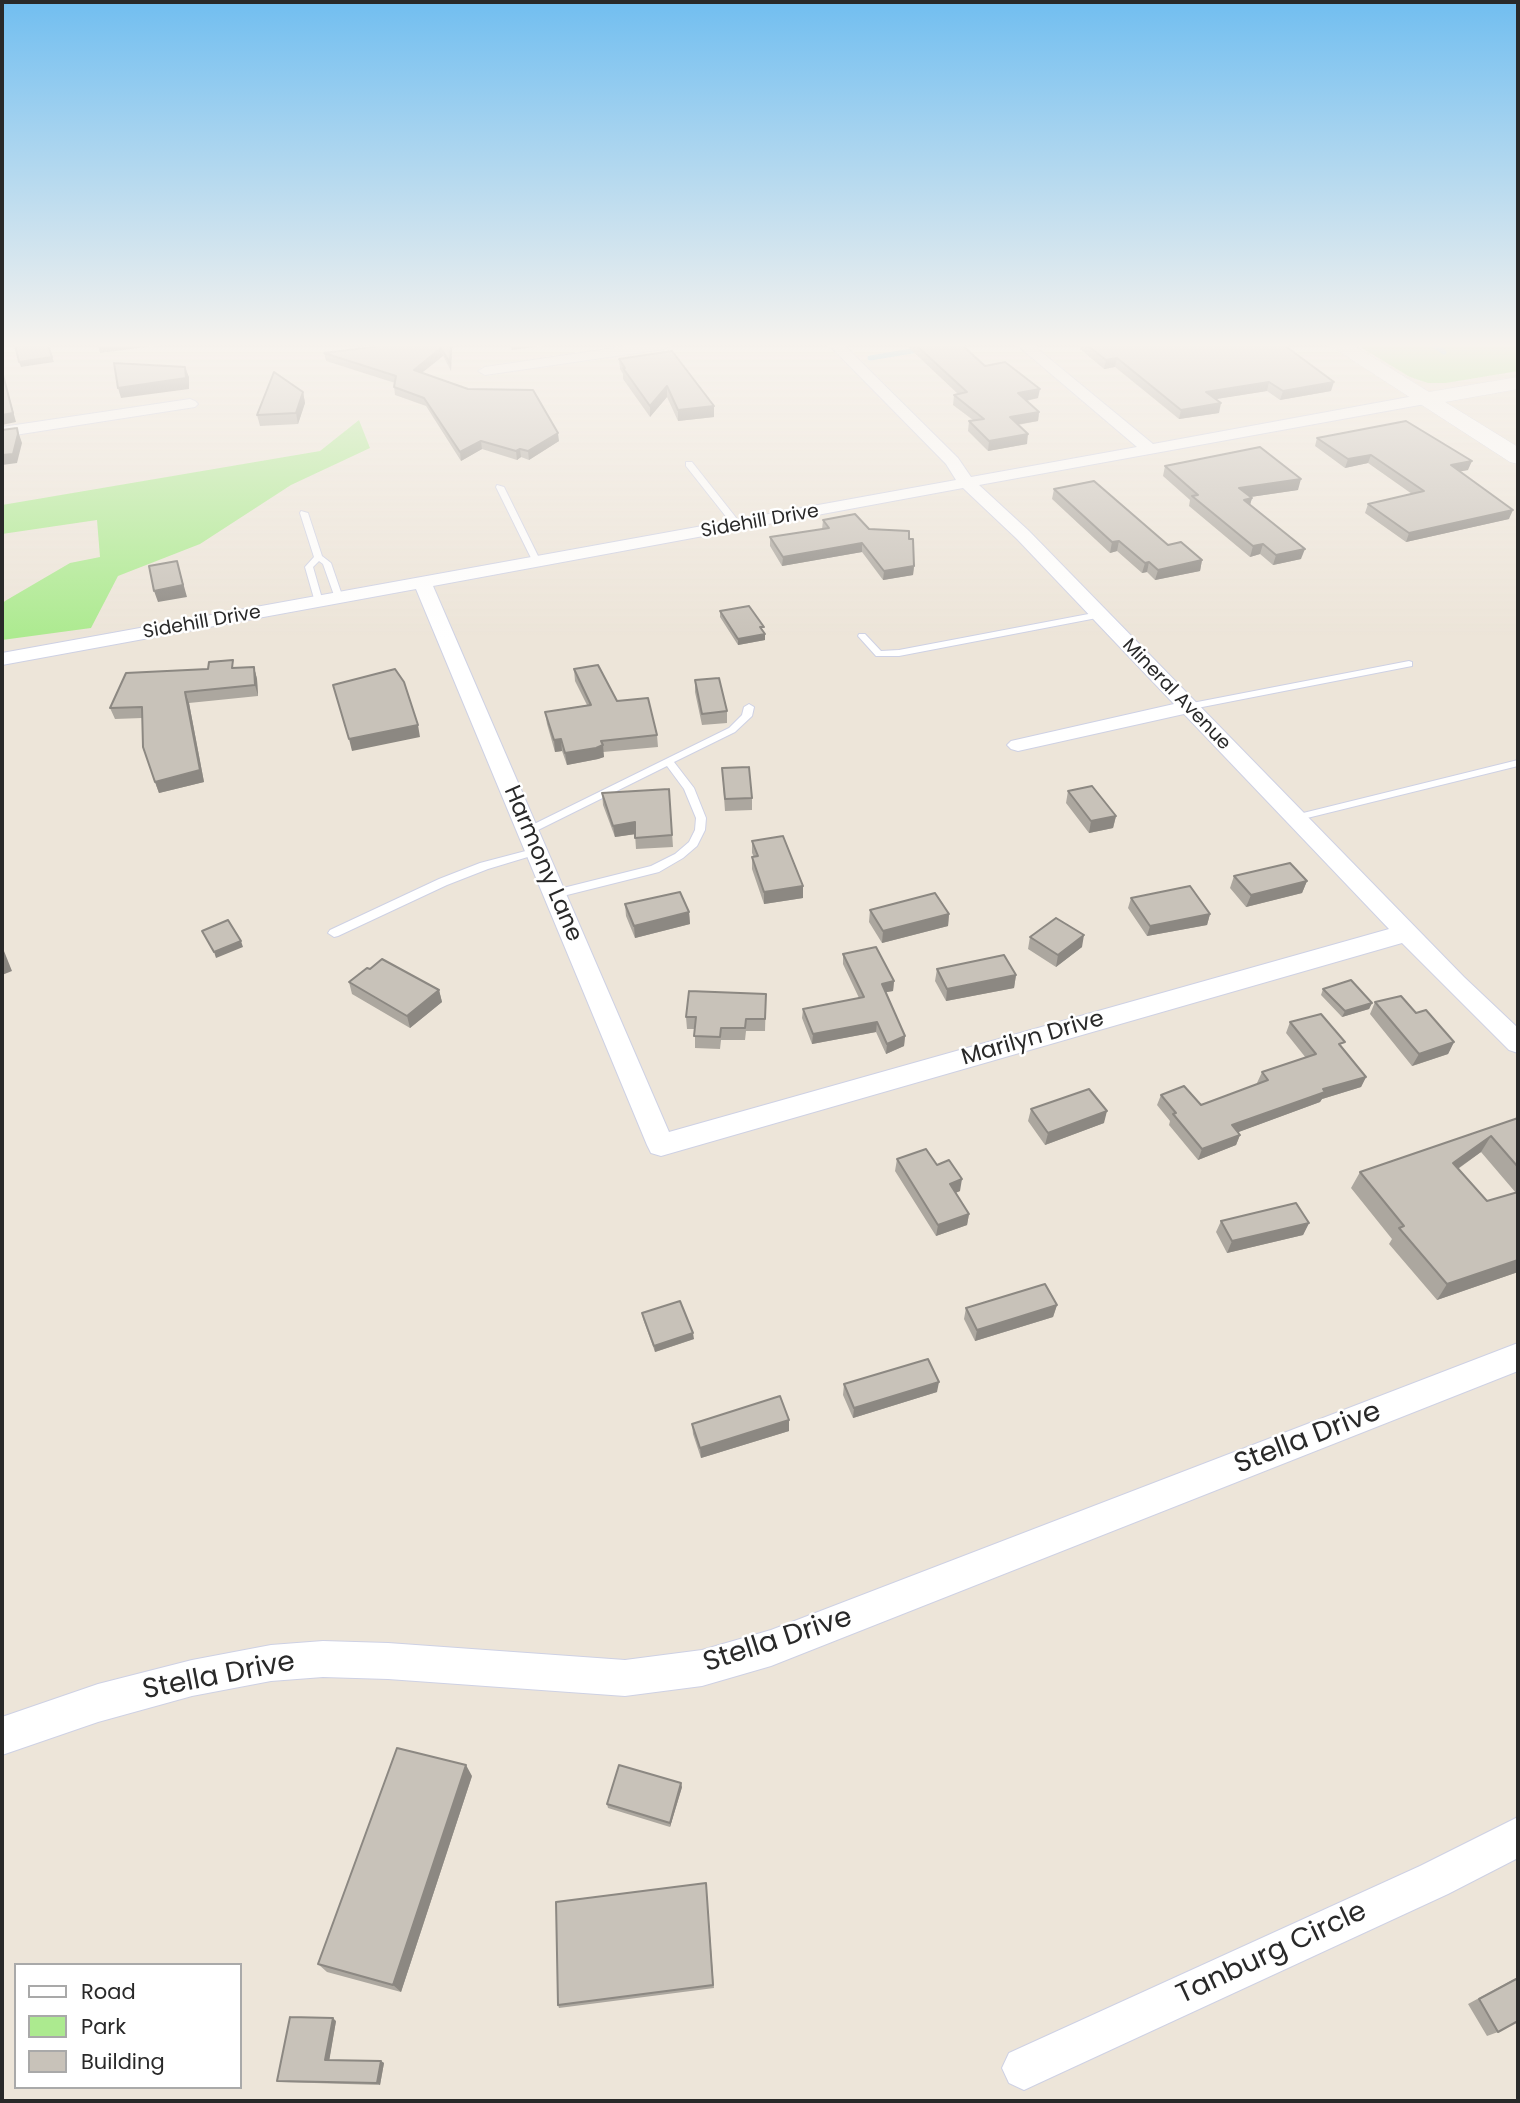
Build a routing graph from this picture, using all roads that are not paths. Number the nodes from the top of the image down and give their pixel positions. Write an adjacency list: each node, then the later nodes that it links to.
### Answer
1 (934, 443): 8 (street, Mineral Avenue)
2 (1143, 443): 5 (street)
3 (1188, 443): 5 (street, Sidehill Drive)
4 (1496, 443): 6 (main road)
5 (1151, 450): 8 (street, Sidehill Drive)
6 (1518, 457)
7 (689, 464): 11 (lane)
8 (967, 483): 11 (street, Sidehill Drive); 17 (street, Mineral Avenue)
9 (500, 487): 13 (lane)
10 (304, 513): 12 (lane)
11 (738, 526): 13 (street, Sidehill Drive)
12 (318, 558): 15 (lane); 16 (lane)
13 (537, 562): 14 (street, Sidehill Drive)
14 (423, 583): 15 (street, Sidehill Drive); 27 (street, Harmony Lane)
15 (339, 598): 16 (street, Sidehill Drive)
16 (318, 602): 19 (street, Sidehill Drive)
17 (1098, 615): 18 (lane); 21 (street, Mineral Avenue)
18 (862, 636)
19 (2, 659)
20 (1409, 664): 21 (lane)
21 (1187, 707): 23 (street); 26 (street, Mineral Avenue)
22 (749, 708): 24 (lane)
23 (1018, 745)
24 (669, 762): 27 (lane); 28 (lane)
25 (1518, 763): 26 (lane)
26 (1296, 818): 30 (street, Mineral Avenue)
27 (532, 841): 28 (street, Harmony Lane); 29 (lane)
28 (555, 894): 32 (street, Harmony Lane)
29 (334, 933)
30 (1406, 933): 31 (street, Mineral Avenue); 32 (street, Marilyn Drive)
31 (1518, 1043)
32 (661, 1145)
33 (1518, 1357): 34 (street, Stella Drive)
34 (2, 1736)
35 (1518, 1837): 36 (street, Tanburg Circle)
36 (1024, 2068)

